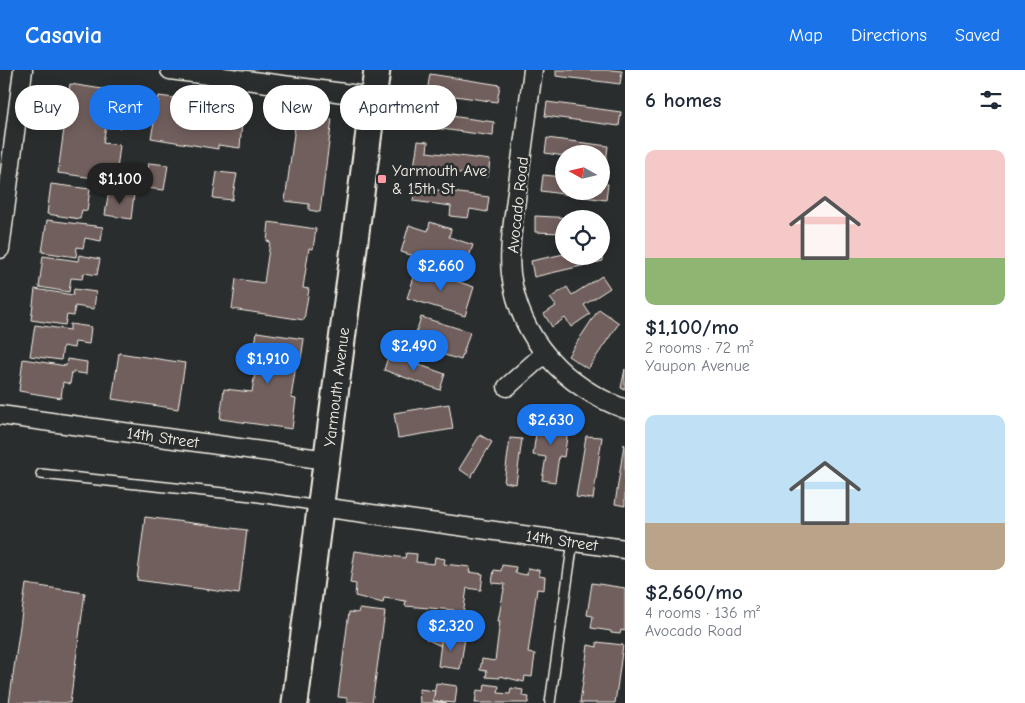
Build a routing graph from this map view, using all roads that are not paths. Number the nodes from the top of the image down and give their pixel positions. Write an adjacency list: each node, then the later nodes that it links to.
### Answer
1 (23, 70): 8 (street)
2 (170, 70): 6 (street)
3 (377, 70): 5 (street, Yarmouth Avenue)
4 (533, 70): 9 (street, Avocado Road)
5 (375, 85)
6 (340, 92)
7 (370, 130): 13 (street, Yarmouth Avenue)
8 (0, 249)
9 (544, 354): 10 (street); 11 (street, Avocado Road)
10 (507, 387)
11 (625, 409)
12 (0, 415): 13 (street, 14th Street)
13 (326, 460): 15 (street, Yarmouth Avenue)
14 (41, 474): 15 (lane)
15 (321, 506): 16 (street, 14th Street); 18 (street, Yarmouth Avenue)
16 (573, 541): 17 (street, 14th Street); 19 (lane)
17 (625, 549)
18 (294, 703)
19 (550, 703)

